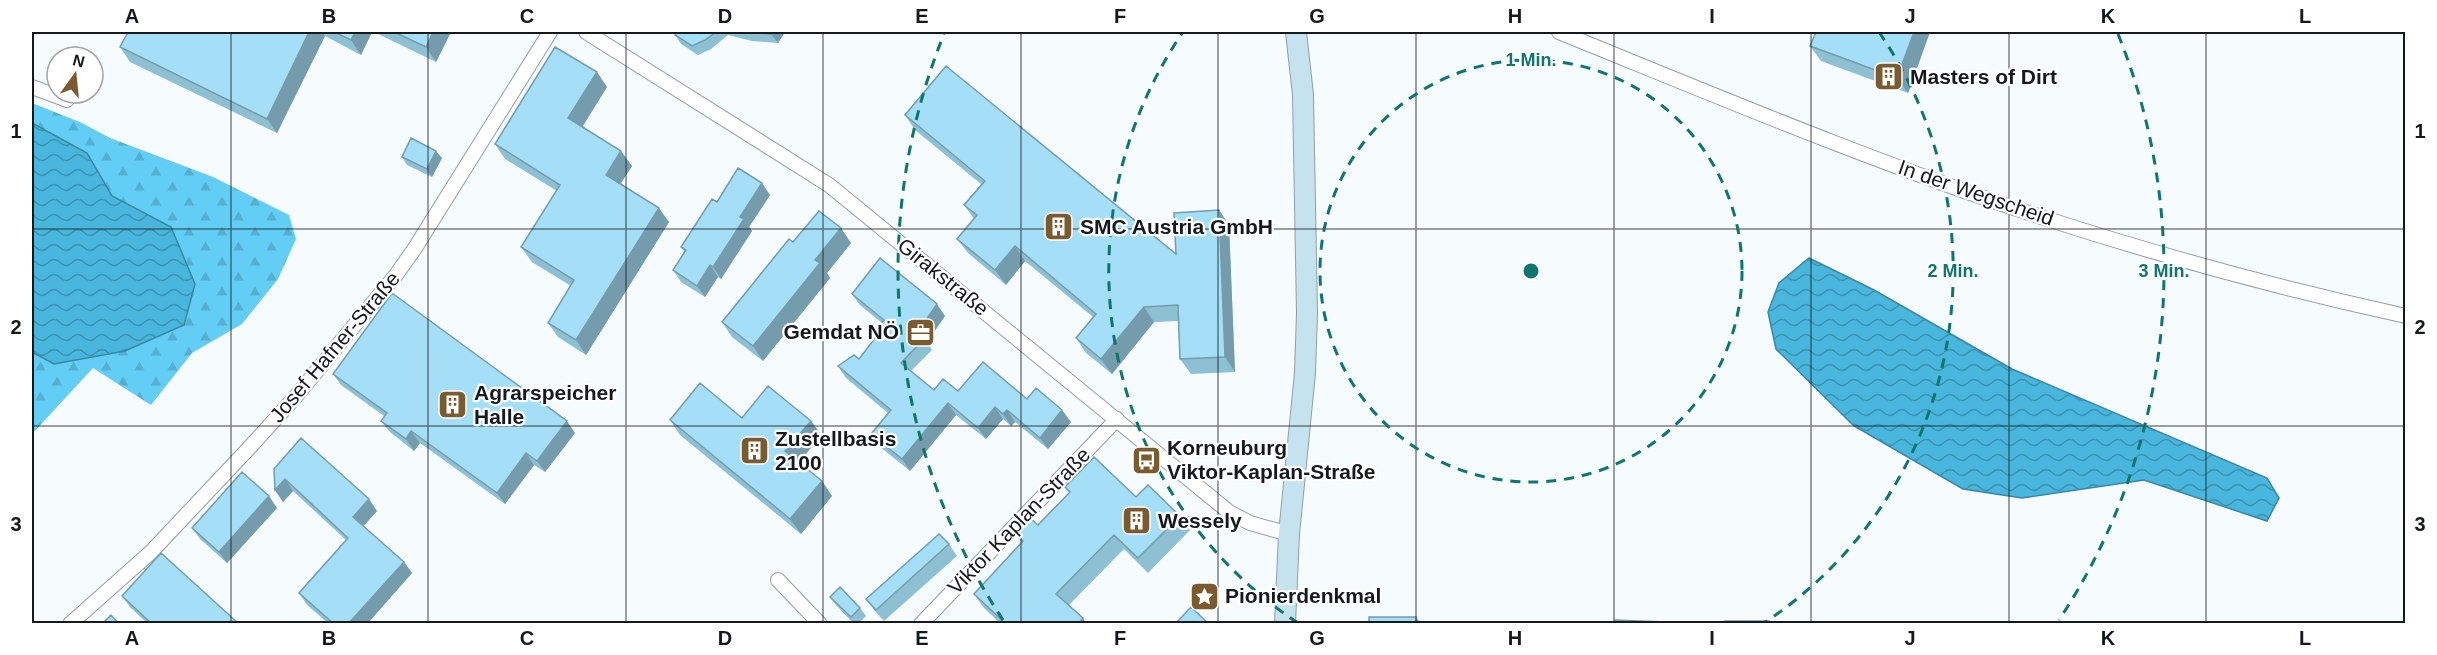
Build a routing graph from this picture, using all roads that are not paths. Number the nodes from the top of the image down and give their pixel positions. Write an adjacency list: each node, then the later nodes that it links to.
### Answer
1 (550, 32): 10 (street, Josef Hafner-Straße)
2 (586, 32): 6 (street, Girakstraße)
3 (1296, 32): 7 (main road)
4 (1559, 32): 5 (street, In der Wegscheid)
5 (2406, 316)
6 (1117, 419): 7 (street, Girakstraße); 12 (street, Viktor Kaplan-Straße)
7 (1288, 534): 9 (main road)
8 (778, 580): 11 (street)
9 (1285, 620)
10 (70, 624)
11 (820, 624)
12 (921, 624)

